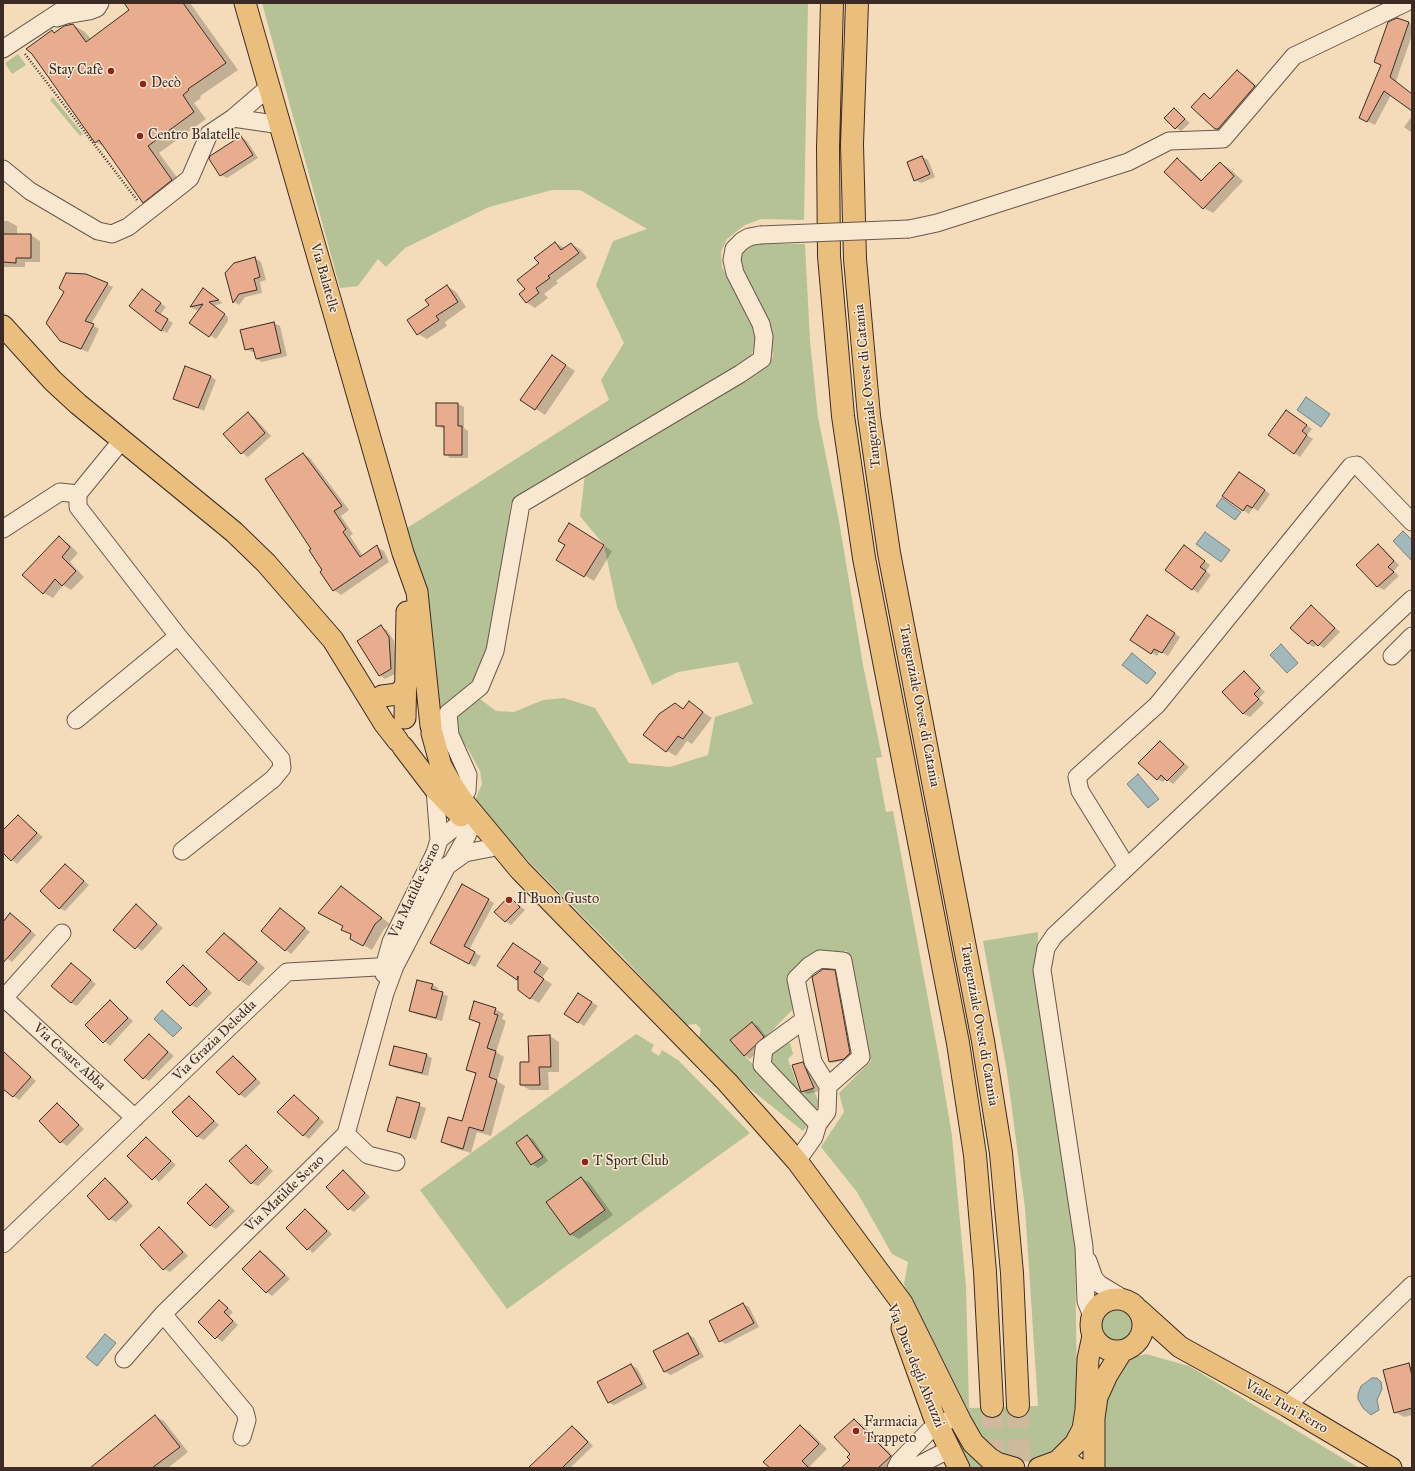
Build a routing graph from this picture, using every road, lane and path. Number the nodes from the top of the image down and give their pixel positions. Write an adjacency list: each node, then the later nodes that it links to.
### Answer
1 (73, 3): 7 (street)
2 (100, 3): 7 (street)
3 (245, 3): 10 (main road, Via Balatelle)
4 (832, 3): 61 (highway, Tangenziale Ovest di Catania)
5 (857, 3): 62 (highway, Tangenziale Ovest di Catania)
6 (1404, 3): 33 (street, bridge)
7 (42, 24): 8 (street)
8 (3, 49)
9 (25, 54): 14 (path)
10 (269, 87): 11 (street); 12 (main road, Via Balatelle)
11 (233, 118): 12 (street); 13 (street)
12 (281, 125): 20 (main road, Via Balatelle)
13 (3, 169)
14 (141, 205)
15 (3, 326): 16 (main road)
16 (122, 440): 17 (street); 25 (main road)
17 (78, 494): 19 (street); 22 (street)
18 (1412, 522): 38 (street)
19 (3, 529)
20 (403, 553): 26 (main road); 30 (main road)
21 (1412, 599): 38 (street)
22 (178, 636): 29 (street); 36 (street)
23 (1412, 636): 24 (street)
24 (1392, 656)
25 (345, 657): 27 (main road); 31 (main road)
26 (406, 686): 27 (main road); 28 (main road)
27 (382, 696): 28 (main road)
28 (405, 718): 30 (main road); 31 (main road)
29 (76, 720)
30 (431, 730): 31 (main road); 33 (main road)
31 (400, 744): 32 (main road)
32 (435, 789): 33 (main road); 34 (street, Via Matilde Serao)
33 (471, 815): 34 (street); 35 (main road); 37 (street); 39 (main road)
34 (439, 840): 41 (street, Via Matilde Serao)
35 (491, 848): 37 (street, Via Matilde Serao); 39 (main road)
36 (182, 850)
37 (453, 861): 41 (street, Via Matilde Serao)
38 (1127, 868): 52 (street)
39 (520, 870): 49 (main road)
40 (62, 933): 42 (street)
41 (389, 966): 46 (street, Via Grazia Deledda); 48 (street, Via Matilde Serao)
42 (3, 998): 46 (street, Via Cesare Abba)
43 (804, 1020): 44 (street); 45 (street); 47 (street)
44 (813, 1062): 45 (street); 47 (street)
45 (828, 1086): 47 (street)
46 (135, 1118): 51 (street, Via Grazia Deledda)
47 (823, 1118): 49 (street)
48 (346, 1134): 50 (street); 56 (street, Via Matilde Serao)
49 (797, 1161): 53 (main road)
50 (396, 1162)
51 (3, 1244)
52 (1084, 1248): 55 (street); 57 (street)
53 (872, 1264): 64 (main road); 65 (main road, Via Duca degli Abruzzi)
54 (1412, 1285): 63 (street)
55 (1131, 1305): 57 (main road); 58 (main road); 59 (main road)
56 (163, 1314): 60 (street, Via Matilde Serao); 66 (street)
57 (1092, 1326): 59 (main road); 68 (main road)
58 (1180, 1347): 59 (main road); 63 (main road, Viale Turi Ferro)
59 (1128, 1348): 75 (main road)
60 (124, 1359)
61 (992, 1406)
62 (1018, 1406)
63 (1287, 1406): 76 (main road, Viale Turi Ferro)
64 (961, 1422): 65 (street); 72 (main road)
65 (938, 1426): 67 (main road, Via Duca degli Abruzzi); 69 (street)
66 (242, 1437)
67 (950, 1450): 70 (street); 71 (main road, Via Duca degli Abruzzi)
68 (1045, 1465): 73 (main road); 74 (main road)
69 (896, 1468)
70 (912, 1468)
71 (959, 1468)
72 (1014, 1468)
73 (1036, 1468)
74 (1077, 1468)
75 (1094, 1468)
76 (1390, 1468)

